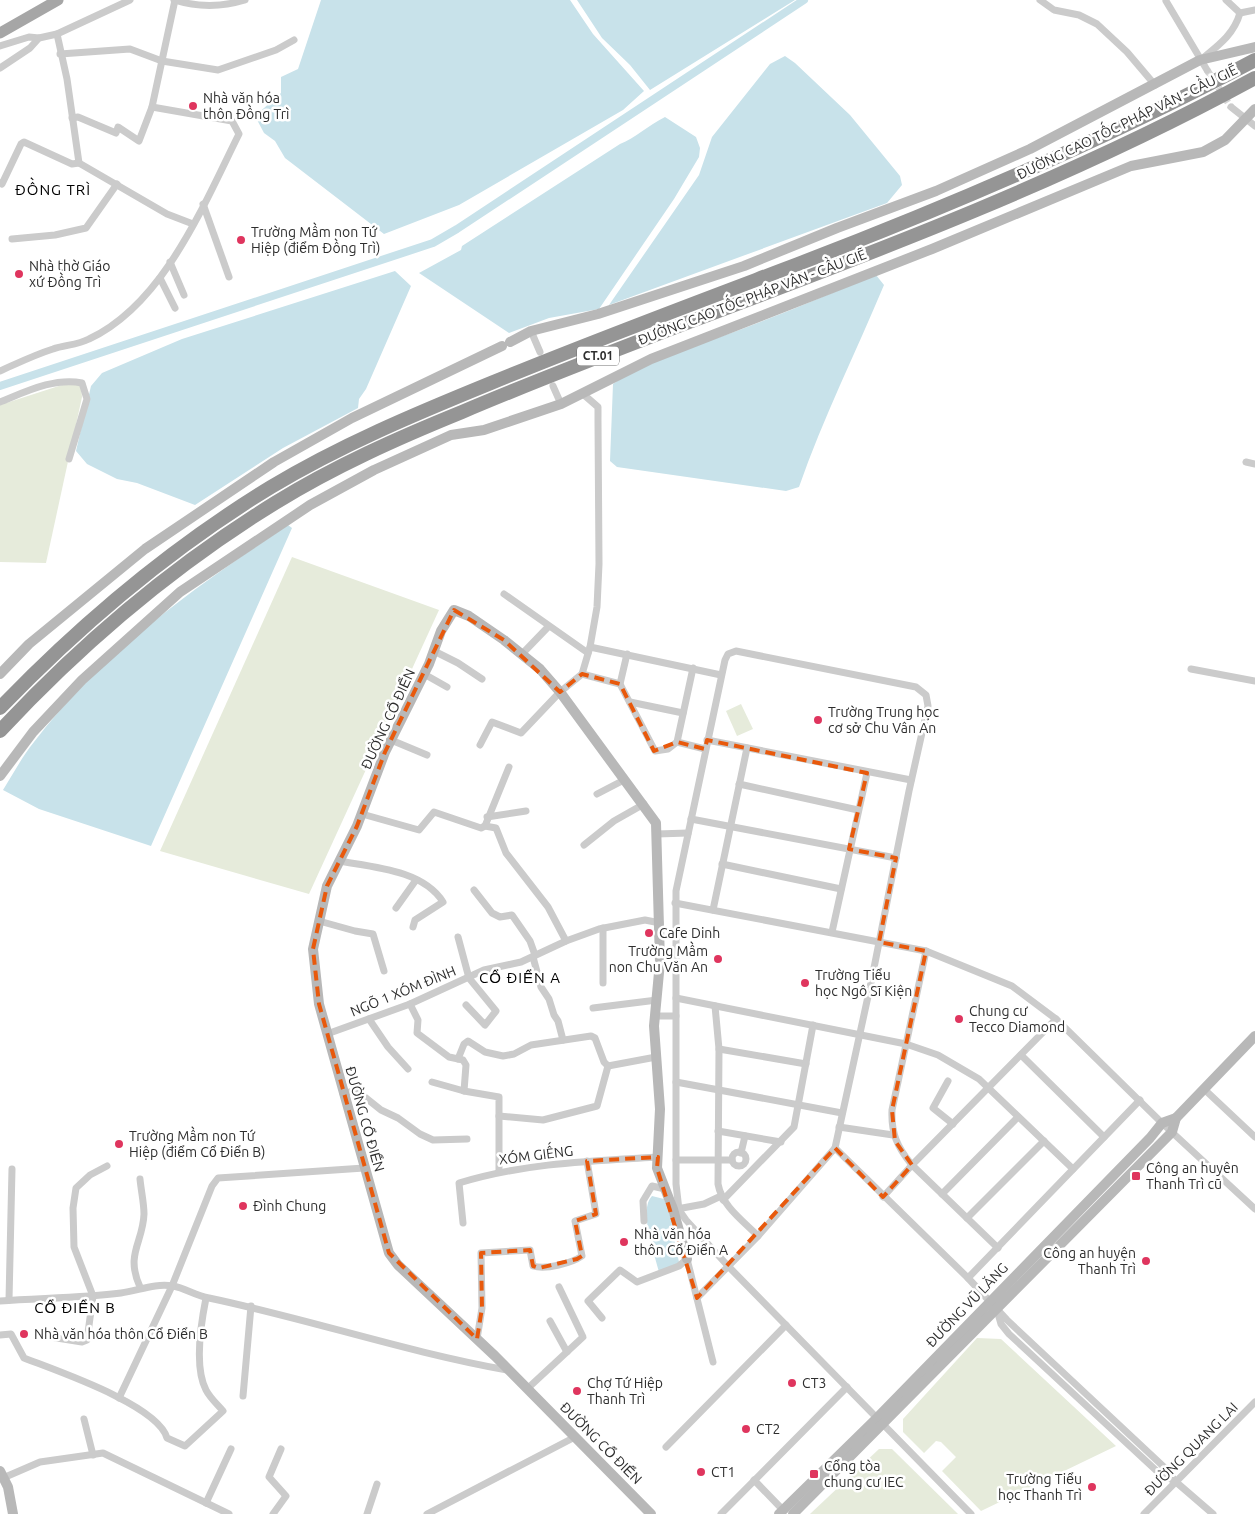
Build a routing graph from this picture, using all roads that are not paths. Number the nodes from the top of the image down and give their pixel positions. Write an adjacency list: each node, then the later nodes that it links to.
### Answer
1 (58, 0): 10 (main road)
2 (130, 0): 11 (street)
3 (174, 0): 4 (street); 19 (street)
4 (245, 0)
5 (1040, 0): 23 (street)
6 (1226, 0): 9 (street)
7 (1166, 2): 17 (street)
8 (1255, 10): 9 (street)
9 (1240, 13): 17 (street)
10 (0, 33)
11 (56, 34): 12 (street); 16 (street)
12 (39, 38): 14 (street); 20 (street)
13 (294, 40): 19 (street)
14 (0, 46)
15 (1255, 46): 17 (street)
16 (60, 54): 19 (street); 27 (street)
17 (1200, 60): 21 (street); 23 (street)
18 (1255, 60): 69 (highway, ĐƯỜNG CAO TỐC PHÁP VÂN - CẦU GIẼ / CT.01)
19 (162, 61): 24 (street)
20 (0, 68)
21 (1207, 70)
22 (1255, 78): 71 (highway, ĐƯỜNG CAO TỐC PHÁP VÂN - CẦU GIẼ / CT.01)
23 (1155, 85): 41 (street)
24 (152, 107): 27 (street); 33 (street)
25 (1231, 107): 28 (street)
26 (1255, 109): 28 (street)
27 (72, 118): 30 (street)
28 (1244, 119): 29 (street); 45 (street)
29 (1255, 126)
30 (79, 163): 31 (street); 32 (street)
31 (0, 183)
32 (117, 184): 34 (street); 35 (street)
33 (203, 204): 34 (street); 37 (street)
34 (193, 224): 36 (street)
35 (12, 239)
36 (170, 262): 38 (street); 39 (street)
37 (229, 277)
38 (160, 278): 40 (street); 43 (street)
39 (184, 296)
40 (175, 308)
41 (531, 332): 42 (street); 59 (street)
42 (540, 352)
43 (0, 371)
44 (553, 386): 47 (street)
45 (583, 394): 47 (street); 53 (street)
46 (0, 402): 48 (street)
47 (561, 404): 81 (street)
48 (69, 459)
49 (1246, 462): 50 (street)
50 (1255, 464)
51 (504, 594): 52 (street)
52 (548, 627): 53 (street); 55 (street)
53 (589, 650): 56 (street); 61 (street)
54 (434, 651): 55 (street, ĐƯỜNG CỔ ĐIỂN); 60 (street, ĐƯỜNG CỔ ĐIỂN); 63 (street)
55 (522, 654): 67 (street, ĐƯỜNG CỔ ĐIỂN)
56 (627, 654): 57 (street); 65 (street)
57 (693, 668): 62 (street); 70 (street)
58 (1190, 669): 64 (street)
59 (0, 674)
60 (424, 674): 66 (street); 72 (street, ĐƯỜNG CỔ ĐIỂN)
61 (582, 674): 65 (street); 67 (street)
62 (721, 675): 73 (street); 83 (street)
63 (482, 679)
64 (1255, 681)
65 (620, 684): 68 (street)
66 (446, 687)
67 (560, 692): 75 (street); 82 (street, ĐƯỜNG CỔ ĐIỂN)
68 (630, 702): 70 (street); 74 (street)
69 (0, 708)
70 (683, 713): 74 (street)
71 (0, 731)
72 (391, 740): 78 (street); 89 (street, ĐƯỜNG CỔ ĐIỂN)
73 (707, 740): 76 (street); 77 (street)
74 (677, 742): 77 (street)
75 (480, 745)
76 (747, 748): 80 (street); 84 (street)
77 (705, 749): 91 (street)
78 (427, 754)
79 (509, 767): 90 (street)
80 (867, 773): 83 (street); 87 (street)
81 (0, 776)
82 (624, 780): 85 (street); 86 (street, ĐƯỜNG CỔ ĐIỂN)
83 (911, 780): 98 (street)
84 (739, 784): 87 (street); 93 (street)
85 (597, 794)
86 (644, 804): 95 (street, ĐƯỜNG CỔ ĐIỂN); 96 (street)
87 (858, 810): 97 (street)
88 (526, 811): 90 (street)
89 (362, 814): 92 (street); 99 (street, ĐƯỜNG CỔ ĐIỂN)
90 (487, 817): 92 (street)
91 (690, 819): 93 (street); 94 (street)
92 (485, 826): 113 (street)
93 (730, 827): 97 (street); 100 (street)
94 (688, 833): 95 (street); 104 (street)
95 (656, 834): 108 (street, ĐƯỜNG CỔ ĐIỂN)
96 (584, 845)
97 (850, 849): 98 (street); 102 (street)
98 (896, 858): 114 (street)
99 (339, 861): 101 (street); 107 (street, ĐƯỜNG CỔ ĐIỂN)
100 (722, 864): 102 (street); 106 (street)
101 (416, 880): 105 (street); 109 (street)
102 (841, 889): 111 (street)
103 (474, 890): 116 (street)
104 (675, 903): 106 (street); 120 (street)
105 (396, 908)
106 (713, 910): 111 (street)
107 (319, 921): 117 (street); 131 (street, ĐƯỜNG CỔ ĐIỂN)
108 (660, 922): 110 (street, NGÕ 1 XÓM ĐÌNH); 121 (street, ĐƯỜNG CỔ ĐIỂN)
109 (413, 927)
110 (603, 928): 113 (street, NGÕ 1 XÓM ĐÌNH); 119 (street)
111 (832, 932): 114 (street)
112 (458, 937): 118 (street, NGÕ 1 XÓM ĐÌNH)
113 (566, 941): 116 (street, NGÕ 1 XÓM ĐÌNH)
114 (880, 942): 115 (street); 132 (street)
115 (926, 951): 129 (street); 135 (street)
116 (534, 956): 118 (street, NGÕ 1 XÓM ĐÌNH); 134 (street)
117 (384, 971)
118 (469, 978): 122 (street, NGÕ 1 XÓM ĐÌNH); 123 (street, NGÕ 1 XÓM ĐÌNH)
119 (602, 983)
120 (676, 998): 124 (street); 127 (street)
121 (657, 1000): 125 (street); 126 (street, ĐƯỜNG CỔ ĐIỂN)
122 (410, 1004): 128 (street, NGÕ 1 XÓM ĐÌNH); 139 (street, NGÕ 1 XÓM ĐÌNH)
123 (466, 1005)
124 (715, 1006): 130 (street); 136 (street)
125 (593, 1008)
126 (655, 1016): 127 (street); 138 (street, ĐƯỜNG CỔ ĐIỂN)
127 (676, 1016): 145 (street)
128 (369, 1019): 131 (street, NGÕ 1 XÓM ĐÌNH); 142 (street, NGÕ 1 XÓM ĐÌNH)
129 (1056, 1019): 137 (street); 151 (street)
130 (813, 1025): 132 (street); 140 (street)
131 (327, 1034): 150 (street, ĐƯỜNG CỔ ĐIỂN)
132 (860, 1034): 135 (street); 153 (street)
133 (1255, 1036): 148 (street, ĐƯỜNG VŨ LĂNG)
134 (563, 1040): 139 (street); 141 (street)
135 (906, 1044): 147 (street); 162 (street)
136 (718, 1049): 140 (street); 146 (street)
137 (1021, 1055): 147 (street); 165 (street)
138 (656, 1057): 141 (street); 171 (street, ĐƯỜNG CỔ ĐIỂN)
139 (458, 1059): 149 (street)
140 (806, 1064): 152 (street)
141 (608, 1066): 154 (street)
142 (408, 1069)
143 (948, 1081): 158 (street)
144 (432, 1082): 149 (street)
145 (676, 1082): 146 (street); 172 (street)
146 (718, 1088): 152 (street); 160 (street)
147 (989, 1088): 155 (street); 158 (street)
148 (1204, 1089): 156 (street, ĐƯỜNG VŨ LĂNG); 164 (street)
149 (464, 1091): 154 (street)
150 (343, 1094): 166 (street); 179 (street, ĐƯỜNG CỔ ĐIỂN)
151 (1140, 1100): 157 (street); 165 (street)
152 (798, 1104): 153 (street); 168 (street)
153 (842, 1113): 159 (street)
154 (499, 1116): 182 (street)
155 (1018, 1117): 167 (street); 186 (street)
156 (1176, 1118): 157 (street, ĐƯỜNG VŨ LĂNG); 161 (street, ĐƯỜNG VŨ LĂNG)
157 (1162, 1123): 161 (street); 207 (street, ĐƯỜNG VŨ LĂNG)
158 (953, 1124): 177 (street)
159 (839, 1127): 162 (street); 169 (street)
160 (718, 1131): 163 (street); 173 (street)
161 (1172, 1132): 189 (street); 207 (street, ĐƯỜNG VŨ LĂNG)
162 (893, 1135): 177 (street)
163 (745, 1136): 168 (street); 170 (street)
164 (1255, 1136)
165 (1104, 1137): 181 (street)
166 (467, 1139)
167 (1044, 1141): 181 (street); 191 (street)
168 (781, 1142): 183 (street)
169 (835, 1148): 187 (street); 194 (street)
170 (741, 1152): 174 (street); 176 (street)
171 (658, 1157): 175 (street, XÓM GIẾNG); 185 (street, ĐƯỜNG CỔ ĐIỂN)
172 (676, 1160): 173 (street); 190 (street)
173 (718, 1160): 174 (street); 188 (street)
174 (732, 1160): 176 (street)
175 (586, 1161): 182 (street, XÓM GIẾNG); 214 (street)
176 (744, 1164): 183 (street)
177 (912, 1164): 186 (street); 187 (street)
178 (107, 1166): 202 (street)
179 (364, 1168): 199 (street); 214 (street, ĐƯỜNG CỔ ĐIỂN)
180 (12, 1169): 205 (street)
181 (1073, 1169): 195 (street)
182 (499, 1171): 193 (street, XÓM GIẾNG)
183 (752, 1172): 188 (street)
184 (140, 1179): 200 (street)
185 (665, 1189): 190 (street, ĐƯỜNG CỔ ĐIỂN); 192 (street)
186 (942, 1194): 191 (street)
187 (884, 1197): 198 (street)
188 (722, 1198): 190 (street); 194 (street)
189 (1255, 1208)
190 (676, 1209): 196 (street, ĐƯỜNG CỔ ĐIỂN); 197 (street)
191 (968, 1218): 195 (street)
192 (644, 1221)
193 (463, 1223)
194 (758, 1236): 197 (street)
195 (998, 1248): 198 (street)
196 (686, 1259): 204 (street); 209 (street)
197 (728, 1266): 204 (street); 211 (street)
198 (968, 1278): 207 (street)
199 (172, 1286): 200 (street); 203 (street); 222 (street)
200 (140, 1287): 202 (street)
201 (559, 1287): 215 (street)
202 (93, 1296): 205 (street); 213 (street)
203 (206, 1298): 208 (street); 222 (street)
204 (697, 1298): 216 (street)
205 (10, 1300): 206 (street)
206 (0, 1301)
207 (994, 1304): 221 (street); 224 (street); 226 (street, ĐƯỜNG VŨ LĂNG)
208 (250, 1306): 217 (street); 220 (street)
209 (602, 1318)
210 (550, 1320): 215 (street)
211 (786, 1325): 218 (street); 228 (street)
212 (0, 1335): 222 (street)
213 (38, 1335)
214 (477, 1339): 217 (street, ĐƯỜNG CỔ ĐIỂN)
215 (567, 1352): 219 (street)
216 (713, 1362)
217 (507, 1370): 219 (street, ĐƯỜNG CỔ ĐIỂN)
218 (847, 1387): 226 (street); 233 (street)
219 (527, 1389): 227 (street, ĐƯỜNG CỔ ĐIỂN)
220 (243, 1396)
221 (1090, 1397): 224 (street); 234 (street)
222 (119, 1398)
223 (1255, 1402): 234 (street, ĐƯỜNG QUANG LAI)
224 (1085, 1404): 234 (street)
225 (84, 1419): 231 (street)
226 (880, 1421): 238 (street, ĐƯỜNG VŨ LĂNG); 246 (street, ĐƯỜNG VŨ LĂNG); 247 (street)
227 (575, 1437): 243 (street); 244 (street, ĐƯỜNG CỔ ĐIỂN)
228 (666, 1447)
229 (231, 1449): 236 (street)
230 (281, 1449): 241 (street)
231 (93, 1455): 232 (street); 236 (street)
232 (1, 1474): 239 (street)
233 (754, 1480): 238 (street); 245 (street)
234 (1176, 1482): 248 (street, ĐƯỜNG QUANG LAI); 249 (street)
235 (377, 1484): 242 (street)
236 (206, 1503): 237 (street)
237 (219, 1512): 240 (street)
238 (781, 1512)
239 (13, 1514)
240 (230, 1514)
241 (273, 1514)
242 (367, 1514)
243 (427, 1514)
244 (651, 1514)
245 (721, 1514)
246 (793, 1514)
247 (971, 1514)
248 (1144, 1514)
249 (1213, 1514)

